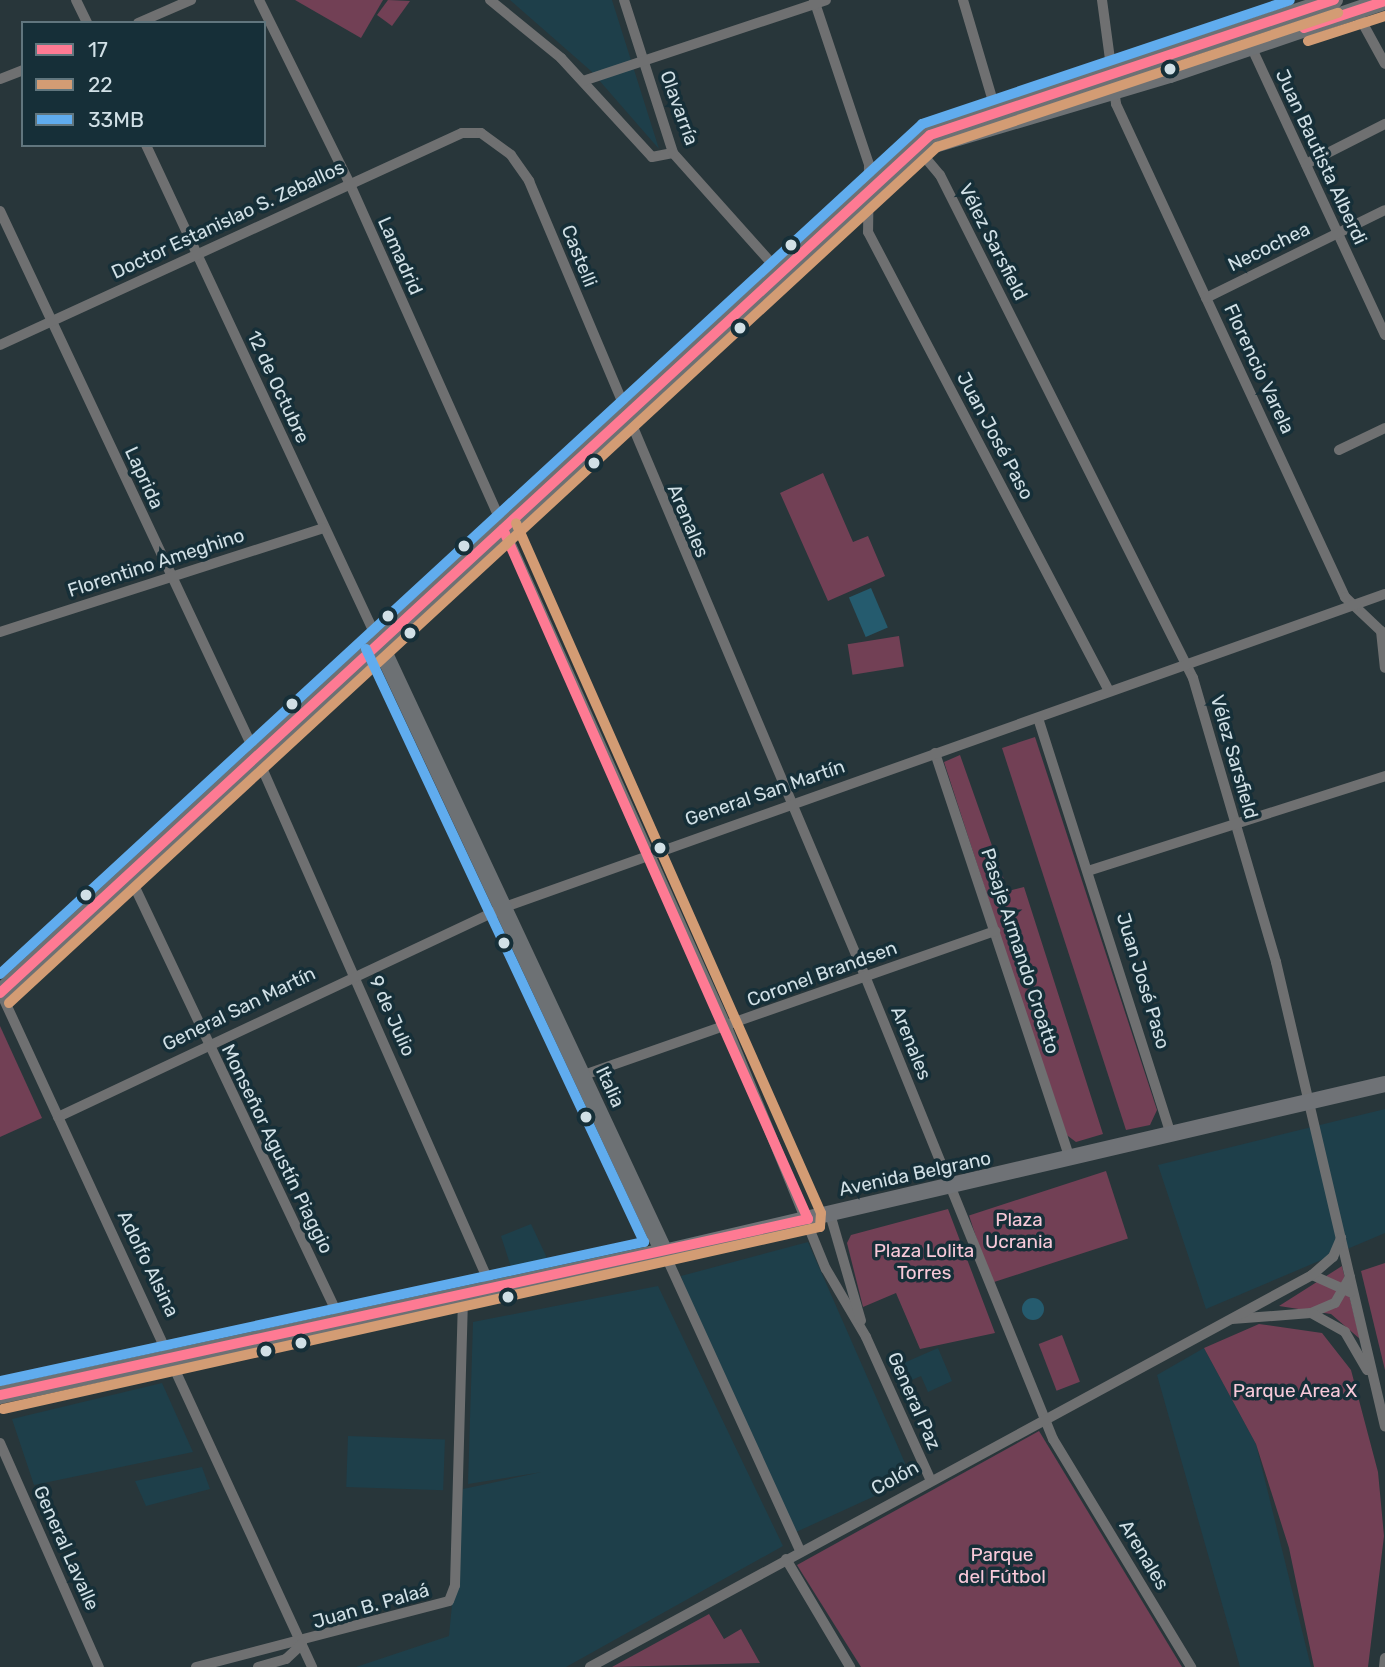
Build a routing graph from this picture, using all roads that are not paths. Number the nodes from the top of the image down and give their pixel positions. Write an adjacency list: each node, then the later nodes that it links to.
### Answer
1 (76, 0): 12 (street)
2 (191, 0): 13 (street)
3 (259, 0): 28 (street, Lamadrid)
4 (491, 0): 19 (street)
5 (624, 0): 15 (street, Olavarría)
6 (963, 0): 21 (street)
7 (1102, 0): 20 (street, Florencio Varela)
8 (1334, 0): 14 (main road)
9 (819, 1): 15 (street); 29 (street, Juan José Paso)
10 (1385, 1): 11 (main road)
11 (1356, 10): 14 (main road); 16 (street)
12 (86, 21)
13 (143, 21)
14 (1247, 39): 20 (main road); 27 (street, Juan Bautista Alberdi)
15 (643, 60): 19 (street); 26 (street, Olavarría)
16 (1385, 64)
17 (21, 71): 18 (street)
18 (0, 79)
19 (583, 80): 26 (street)
20 (1112, 83): 21 (main road); 25 (main road); 35 (street, Florencio Varela)
21 (995, 108): 25 (main road)
22 (1385, 124): 27 (street)
23 (472, 131): 28 (street, Doctor Estanislao S. Zeballos); 39 (street, Castelli)
24 (147, 147): 33 (street, 12 de Octubre)
25 (918, 149): 29 (main road); 49 (street, Vélez Sarsfield)
26 (673, 153): 34 (street, Olavarría)
27 (1306, 164): 32 (street, Juan Bautista Alberdi)
28 (349, 183): 33 (street, Doctor Estanislao S. Zeballos); 43 (street, Lamadrid)
29 (871, 193): 34 (main road); 51 (street, Juan José Paso)
30 (1385, 210): 32 (street, Necochea)
31 (0, 211): 36 (street, Laprida)
32 (1337, 233): 35 (street, Necochea); 37 (street, Juan Bautista Alberdi)
33 (197, 253): 36 (street, Doctor Estanislao S. Zeballos); 42 (street, 12 de Octubre)
34 (783, 276): 39 (main road)
35 (1206, 298): 46 (street, Florencio Varela)
36 (51, 321): 38 (street, Doctor Estanislao S. Zeballos); 44 (street, Laprida)
37 (1385, 335)
38 (0, 345)
39 (626, 417): 43 (main road); 56 (street, Arenales)
40 (1385, 428): 41 (street)
41 (1339, 450)
42 (324, 528): 44 (street, Florentino Ameghino); 48 (street, 12 de Octubre)
43 (503, 529): 48 (main road); 58 (street, General Paz)
44 (171, 577): 47 (street, Florentino Ameghino); 54 (street, Laprida)
45 (1385, 594): 46 (street, General San Martín)
46 (1351, 605): 49 (street, General San Martín); 50 (street, Florencio Varela)
47 (0, 632)
48 (379, 643): 54 (main road); 61 (main road, Italia)
49 (1185, 663): 51 (street, General San Martín); 57 (street, Vélez Sarsfield)
50 (1385, 668)
51 (1109, 691): 52 (street, General San Martín)
52 (1038, 718): 53 (street, General San Martín); 59 (street, Juan José Paso)
53 (935, 753): 56 (street, General San Martín); 62 (street, Pasaje Armando Croatto)
54 (258, 758): 60 (main road); 63 (street, 9 de Julio)
55 (1385, 776): 57 (street)
56 (790, 803): 58 (street, General San Martín); 64 (street, Arenales)
57 (1236, 825): 59 (street); 70 (street, Vélez Sarsfield)
58 (648, 852): 61 (street, General San Martín); 66 (street, General Paz)
59 (1091, 870): 72 (street, Juan José Paso)
60 (130, 877): 65 (main road); 67 (street, Monseñor Agustín Piaggio)
61 (502, 908): 63 (street, General San Martín); 68 (main road, Italia)
62 (995, 931): 64 (street, Coronel Brandsen); 73 (street, Pasaje Armando Croatto)
63 (354, 974): 67 (street, General San Martín); 81 (street, 9 de Julio)
64 (865, 976): 66 (street, Coronel Brandsen); 74 (street, Arenales)
65 (0, 992): 71 (street, Adolfo Alsina)
66 (727, 1027): 68 (street, Coronel Brandsen); 76 (street, General Paz)
67 (207, 1042): 71 (street, General San Martín); 84 (street, Monseñor Agustín Piaggio)
68 (582, 1076): 78 (main road, Italia)
69 (1385, 1084): 70 (main road, Avenida Belgrano)
70 (1308, 1101): 72 (main road, Avenida Belgrano); 77 (street, Vélez Sarsfield)
71 (58, 1117): 87 (street, Adolfo Alsina)
72 (1171, 1135): 73 (main road, Avenida Belgrano)
73 (1070, 1160): 74 (main road, Avenida Belgrano)
74 (950, 1188): 75 (main road, Avenida Belgrano); 90 (street, Arenales)
75 (830, 1214): 76 (main road, Avenida Belgrano); 86 (street, General Paz)
76 (808, 1219): 78 (main road, Avenida Belgrano); 86 (street, General Paz)
77 (1341, 1238): 79 (street, Colón); 80 (street, Vélez Sarsfield)
78 (664, 1252): 81 (main road, Avenida Belgrano); 94 (street, Italia)
79 (1312, 1275): 80 (street); 85 (street, Colón)
80 (1348, 1282): 83 (street); 88 (street, Vélez Sarsfield)
81 (492, 1289): 82 (main road, Avenida Belgrano)
82 (463, 1295): 84 (main road, Avenida Belgrano); 96 (street, Juan B. Palaá)
83 (1311, 1313): 85 (street, Colón); 88 (street)
84 (341, 1321): 87 (main road, Avenida Belgrano)
85 (1219, 1322): 90 (street, Colón)
86 (866, 1337): 93 (street, General Paz)
87 (173, 1358): 89 (main road, Avenida Belgrano); 96 (street, Adolfo Alsina)
88 (1376, 1388): 91 (street, Vélez Sarsfield)
89 (0, 1395)
90 (1046, 1415): 93 (street, Colón); 105 (street, Arenales)
91 (1385, 1426)
92 (0, 1443): 99 (street, General Lavalle)
93 (930, 1479): 94 (street, Colón)
94 (800, 1551): 95 (street, Colón)
95 (786, 1559): 103 (street, Colón); 104 (street)
96 (302, 1644): 98 (street, Juan B. Palaá); 101 (street, Juan B. Palaá); 102 (street, Adolfo Alsina)
97 (1385, 1658): 106 (street)
98 (209, 1665): 100 (street, Juan B. Palaá)
99 (99, 1667)
100 (196, 1667)
101 (258, 1667)
102 (312, 1667)
103 (590, 1667)
104 (850, 1667)
105 (1191, 1667)
106 (1384, 1667)

